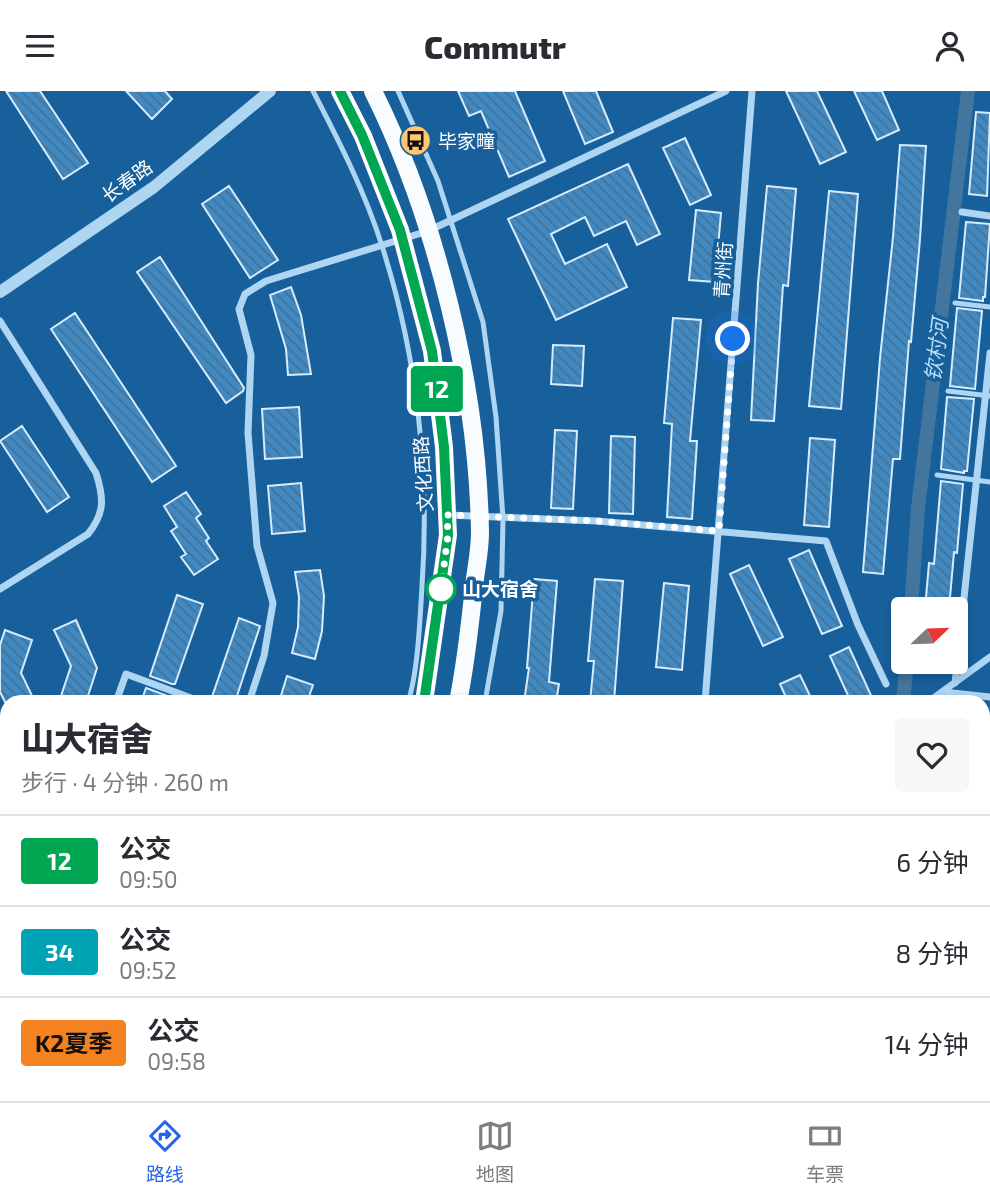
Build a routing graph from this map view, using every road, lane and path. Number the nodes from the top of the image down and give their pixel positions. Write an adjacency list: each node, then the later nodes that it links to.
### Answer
1 (270, 91): 14 (street, 长春路)
2 (313, 91): 13 (lane)
3 (340, 91): 12 (main road, 文化西路)
4 (373, 91): 11 (main road)
5 (398, 91): 10 (lane)
6 (726, 91): 10 (street)
7 (752, 91): 27 (street, 青州街)
8 (962, 212): 9 (street)
9 (990, 216)
10 (451, 219): 11 (street); 26 (lane)
11 (428, 231): 12 (street); 25 (main road)
12 (403, 239): 13 (street); 24 (main road, 文化西路)
13 (382, 245): 35 (street); 36 (lane)
14 (0, 292)
15 (956, 303): 16 (lane)
16 (990, 307)
17 (0, 321): 28 (street)
18 (990, 353): 20 (street)
19 (948, 391): 20 (lane)
20 (988, 396): 22 (street)
21 (937, 475): 22 (lane)
22 (976, 480): 23 (lane); 30 (street)
23 (990, 482)
24 (447, 515): 25 (street); 37 (main road, 文化西路)
25 (479, 516): 26 (street); 38 (main road)
26 (503, 519): 27 (street); 39 (lane)
27 (719, 531): 31 (street); 40 (street, 青州街)
28 (0, 589)
29 (990, 657): 30 (street)
30 (954, 683): 32 (street)
31 (886, 684)
32 (942, 692): 41 (street); 42 (street)
33 (118, 695): 34 (street)
34 (182, 695)
35 (251, 695)
36 (409, 695)
37 (425, 695)
38 (459, 695)
39 (486, 695)
40 (706, 695)
41 (938, 695)
42 (971, 695)

